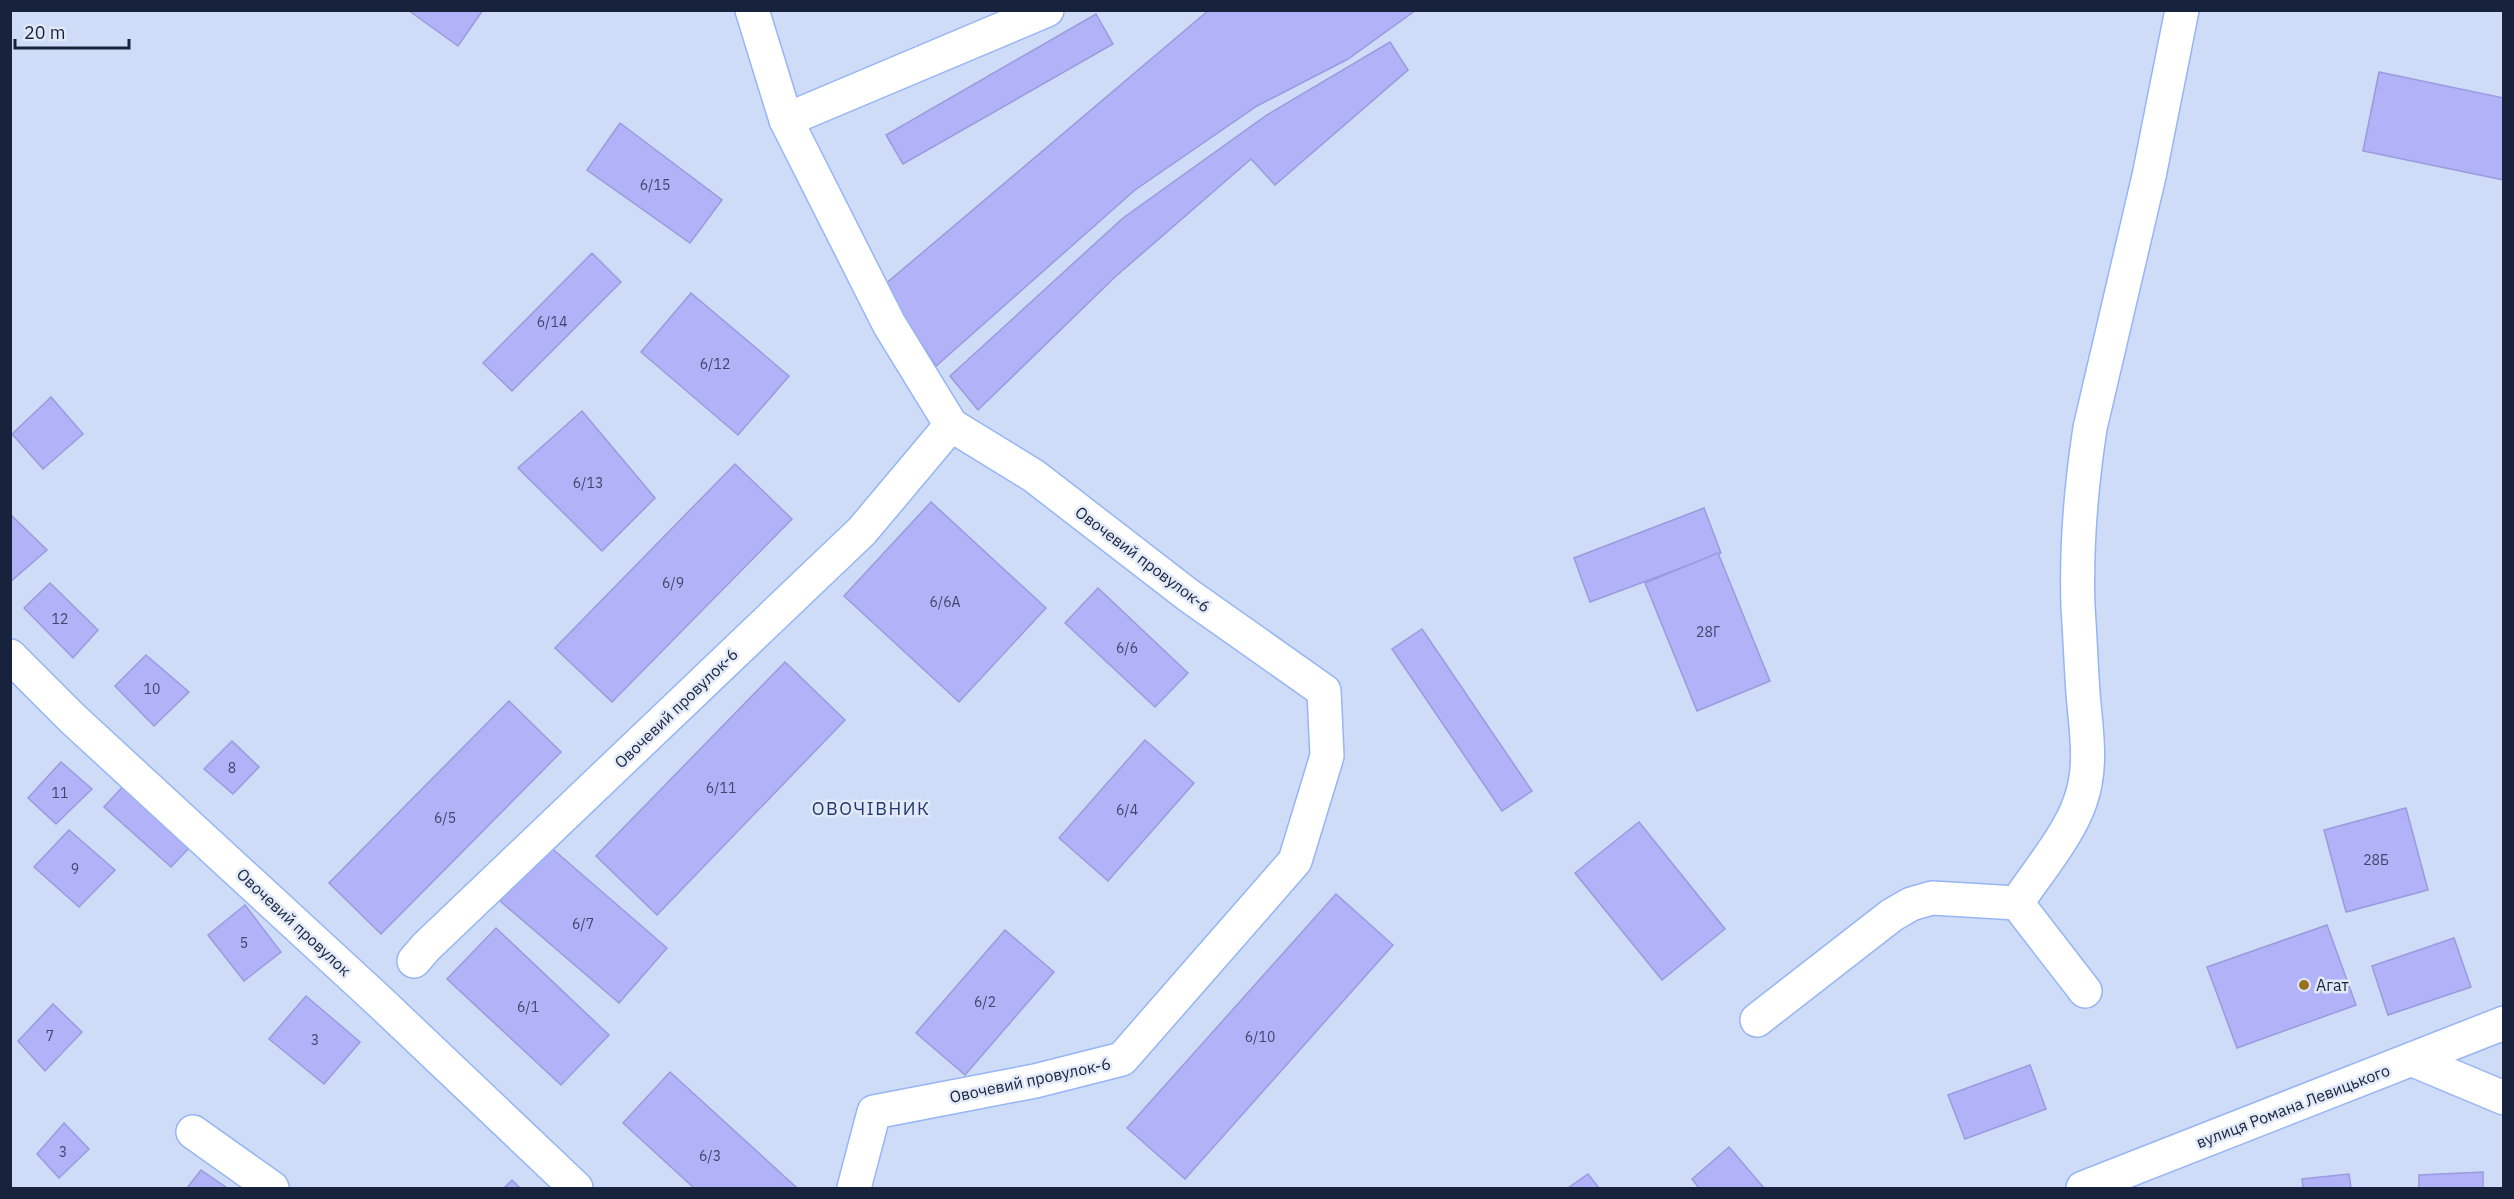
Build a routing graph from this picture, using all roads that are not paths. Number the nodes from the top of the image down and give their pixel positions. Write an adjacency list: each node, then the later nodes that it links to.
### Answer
1 (752, 10): 4 (street)
2 (1047, 10): 4 (street)
3 (2182, 10): 7 (street)
4 (786, 120): 5 (street)
5 (951, 425): 8 (street, Овочевий провулок-6); 17 (street, Овочевий провулок-6)
6 (10, 656): 16 (street, Овочевий провулок)
7 (2017, 903): 9 (street); 10 (street)
8 (414, 961)
9 (2085, 992)
10 (1757, 1020)
11 (2504, 1023): 12 (street, вулиця Романа Левицького)
12 (2413, 1060): 13 (street); 18 (street, вулиця Романа Левицького)
13 (2504, 1098)
14 (193, 1132): 15 (street)
15 (272, 1188)
16 (576, 1188)
17 (855, 1188)
18 (2083, 1188)

